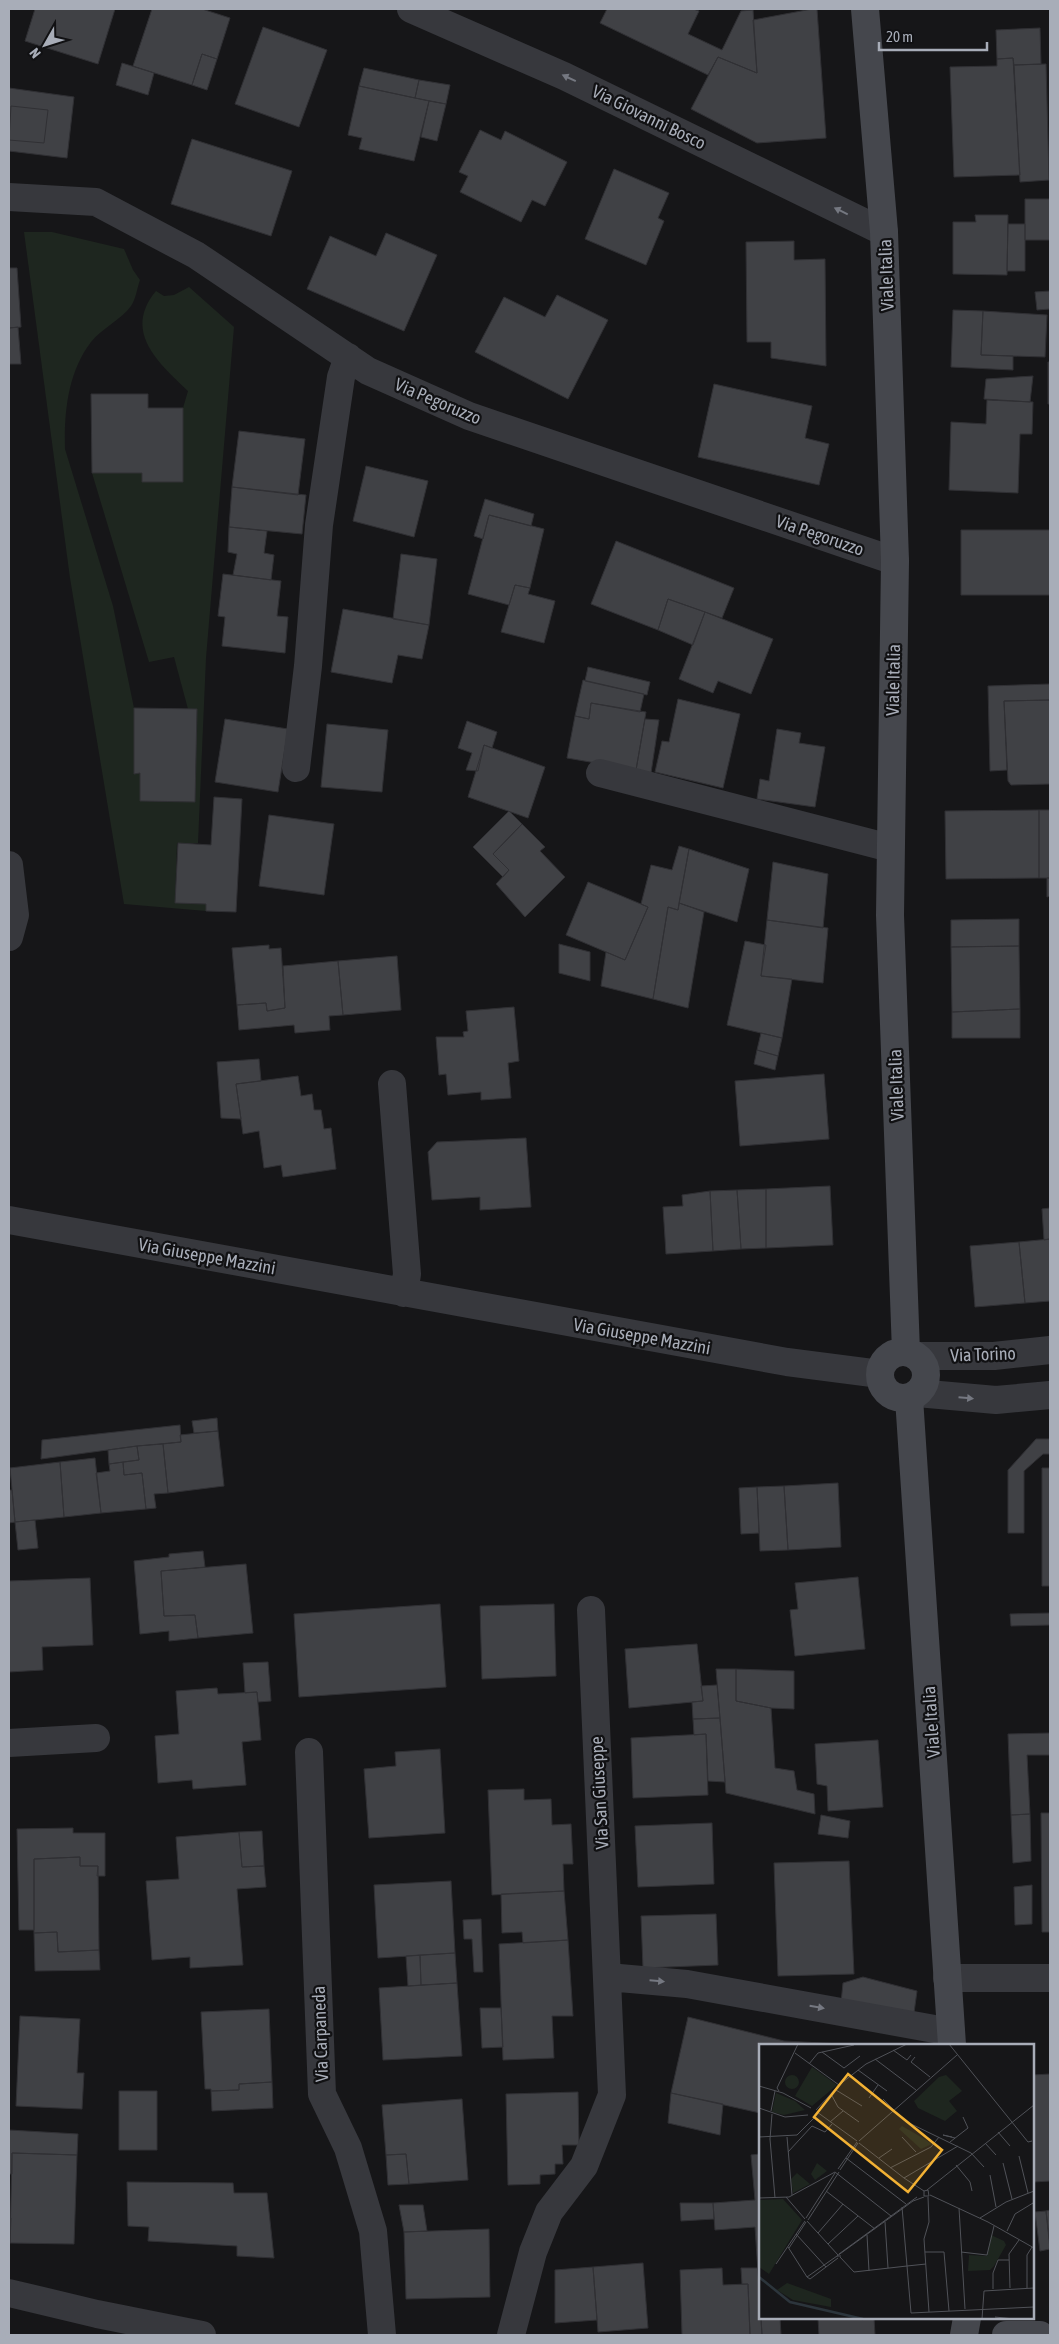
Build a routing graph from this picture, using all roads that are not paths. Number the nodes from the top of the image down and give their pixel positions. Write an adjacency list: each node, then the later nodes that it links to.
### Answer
1 (411, 9): 4 (street, Via Giovanni Bosco, one-way to 1)
2 (865, 9): 4 (main road, Viale Italia)
3 (9, 197): 5 (street, Via Pegoruzzo)
4 (884, 232): 6 (main road, Viale Italia)
5 (348, 357): 6 (street, Via Pegoruzzo); 7 (street)
6 (895, 561): 9 (main road, Viale Italia)
7 (296, 768)
8 (600, 773): 9 (street)
9 (890, 848): 16 (main road, Viale Italia)
10 (9, 865): 11 (street)
11 (9, 937)
12 (392, 1084): 14 (street)
13 (9, 1220): 14 (street, Via Giuseppe Mazzini)
14 (404, 1293): 17 (street, Via Giuseppe Mazzini)
15 (1050, 1350): 16 (street, Via Torino)
16 (911, 1354): 17 (main road); 19 (main road)
17 (880, 1374): 19 (main road)
18 (1050, 1395): 19 (street, one-way to 18)
19 (913, 1396): 25 (main road, Viale Italia)
20 (591, 1610): 24 (street, Via San Giuseppe)
21 (96, 1738): 22 (street)
22 (9, 1743)
23 (310, 1752): 32 (street, Via Carpaneda)
24 (608, 1977): 27 (street, one-way to 27); 33 (street, Via San Giuseppe)
25 (947, 1978): 26 (street); 27 (main road, Viale Italia)
26 (1050, 1978)
27 (951, 2039)
28 (9, 2293): 31 (street)
29 (967, 2319): 34 (main road)
30 (1032, 2329): 35 (main road)
31 (202, 2335)
32 (382, 2335)
33 (511, 2335)
34 (964, 2335)
35 (1006, 2335)

